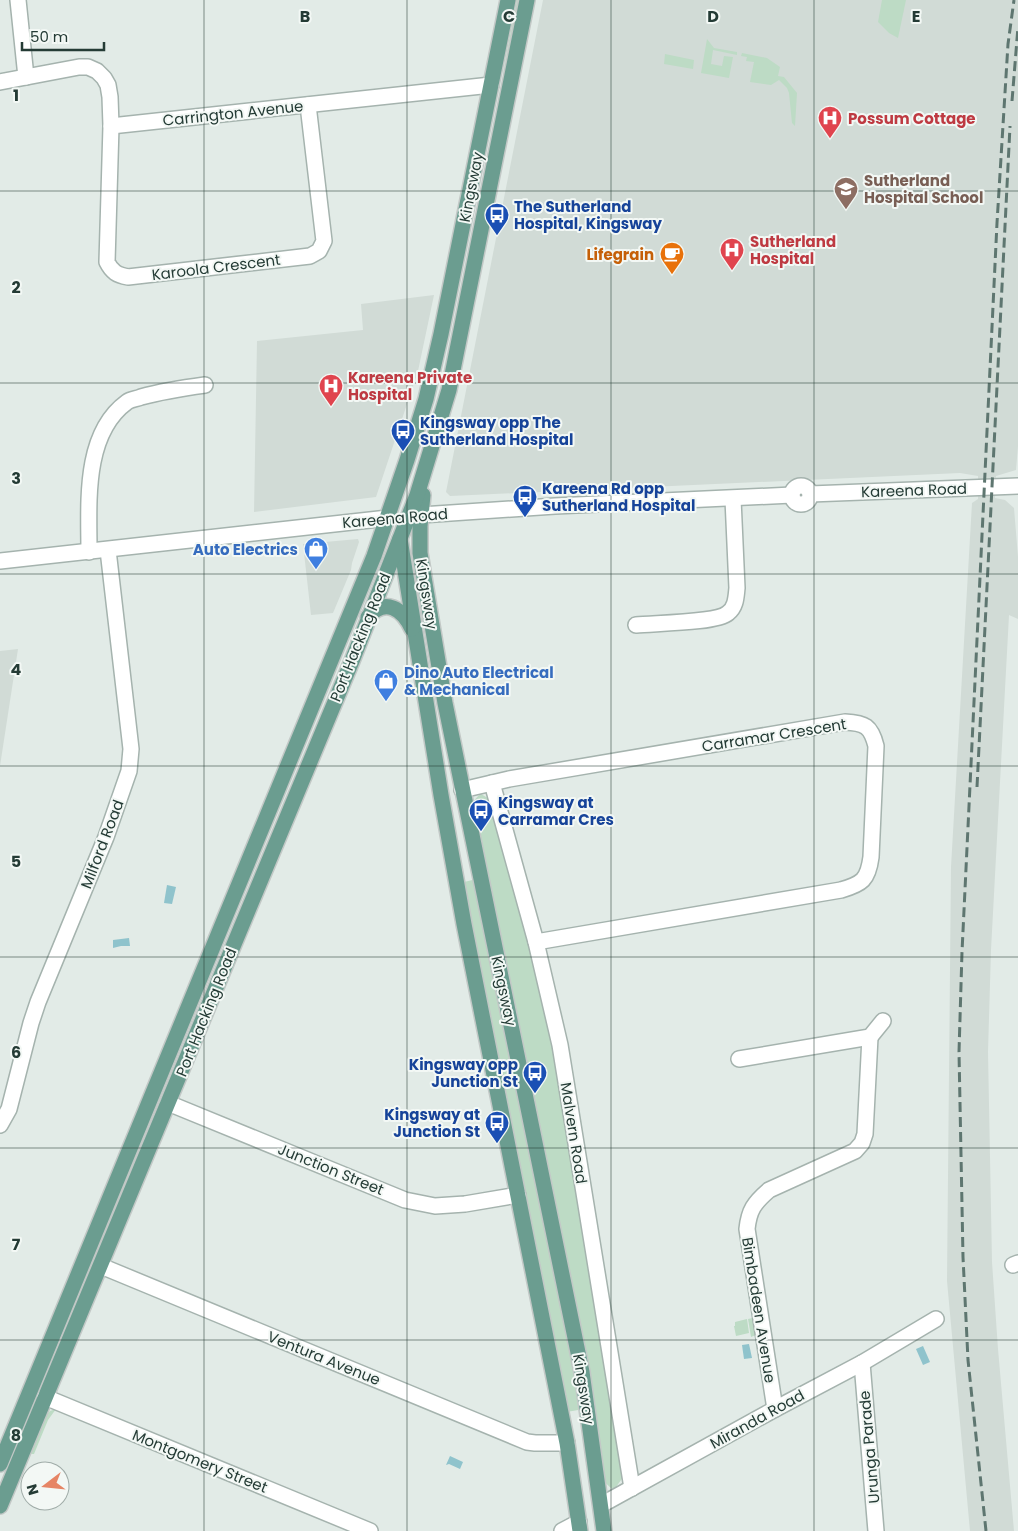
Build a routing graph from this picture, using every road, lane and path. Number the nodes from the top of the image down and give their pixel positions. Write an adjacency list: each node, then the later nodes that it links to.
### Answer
1 (18, 0): 4 (street)
2 (508, 0): 7 (main road, Kingsway)
3 (527, 0): 6 (main road, Kingsway)
4 (26, 77): 5 (street); 9 (street)
5 (0, 82)
6 (512, 83): 7 (main road, Carrington Avenue); 13 (main road, Kingsway)
7 (491, 85): 8 (street, Carrington Avenue); 13 (main road, Kingsway)
8 (308, 105): 9 (street, Carrington Avenue); 9 (street, Karoola Crescent)
9 (111, 126)
10 (205, 385): 16 (street)
11 (1018, 486): 12 (street, Kareena Road)
12 (733, 499): 13 (street, Kareena Road); 19 (street)
13 (404, 517): 14 (main road, Port Hacking Road); 15 (street, Kareena Road); 22 (main road, Kingsway); 28 (main road, Port Hacking Road)
14 (400, 538): 18 (main road, Port Hacking Road); 20 (main road, Kingsway)
15 (108, 550): 16 (street, Kareena Road); 30 (street, Milford Road)
16 (89, 552): 17 (street, Kareena Road)
17 (0, 562)
18 (368, 617): 20 (main road); 29 (main road, Port Hacking Road)
19 (636, 625)
20 (416, 640): 23 (main road, Kingsway)
21 (492, 784): 22 (street, Carramar Crescent); 24 (street, Malvern Road); 24 (street, Carramar Crescent)
22 (462, 790): 23 (main road); 42 (main road, Kingsway)
23 (441, 795): 31 (main road, Kingsway)
24 (536, 942): 41 (street, Malvern Road)
25 (883, 1021): 26 (street)
26 (870, 1037): 27 (street); 38 (street, Bimbadeen Avenue)
27 (739, 1059)
28 (151, 1097): 29 (main road, Junction Street); 32 (main road, Port Hacking Road)
29 (168, 1103): 31 (street, Junction Street); 33 (main road, Port Hacking Road)
30 (0, 1125)
31 (518, 1195): 39 (main road, Kingsway)
32 (84, 1260): 33 (main road, Ventura Avenue); 36 (main road, Port Hacking Road)
33 (101, 1266): 37 (main road, Port Hacking Road); 39 (street, Ventura Avenue)
34 (936, 1319): 35 (street, Miranda Road)
35 (862, 1363): 38 (street, Miranda Road); 48 (street, Urunga Parade)
36 (30, 1391): 37 (main road, Montgomery Street); 40 (main road, Port Hacking Road)
37 (45, 1397): 43 (main road, Port Hacking Road); 45 (street, Montgomery Street)
38 (775, 1409): 41 (street, Miranda Road)
39 (567, 1443): 44 (main road, Kingsway)
40 (0, 1464)
41 (632, 1488): 42 (street, Miranda Road)
42 (601, 1505): 44 (main road, Miranda Road); 47 (main road, Kingsway)
43 (0, 1506)
44 (580, 1526): 46 (street)
45 (370, 1531)
46 (562, 1531)
47 (604, 1531)
48 (876, 1531)

